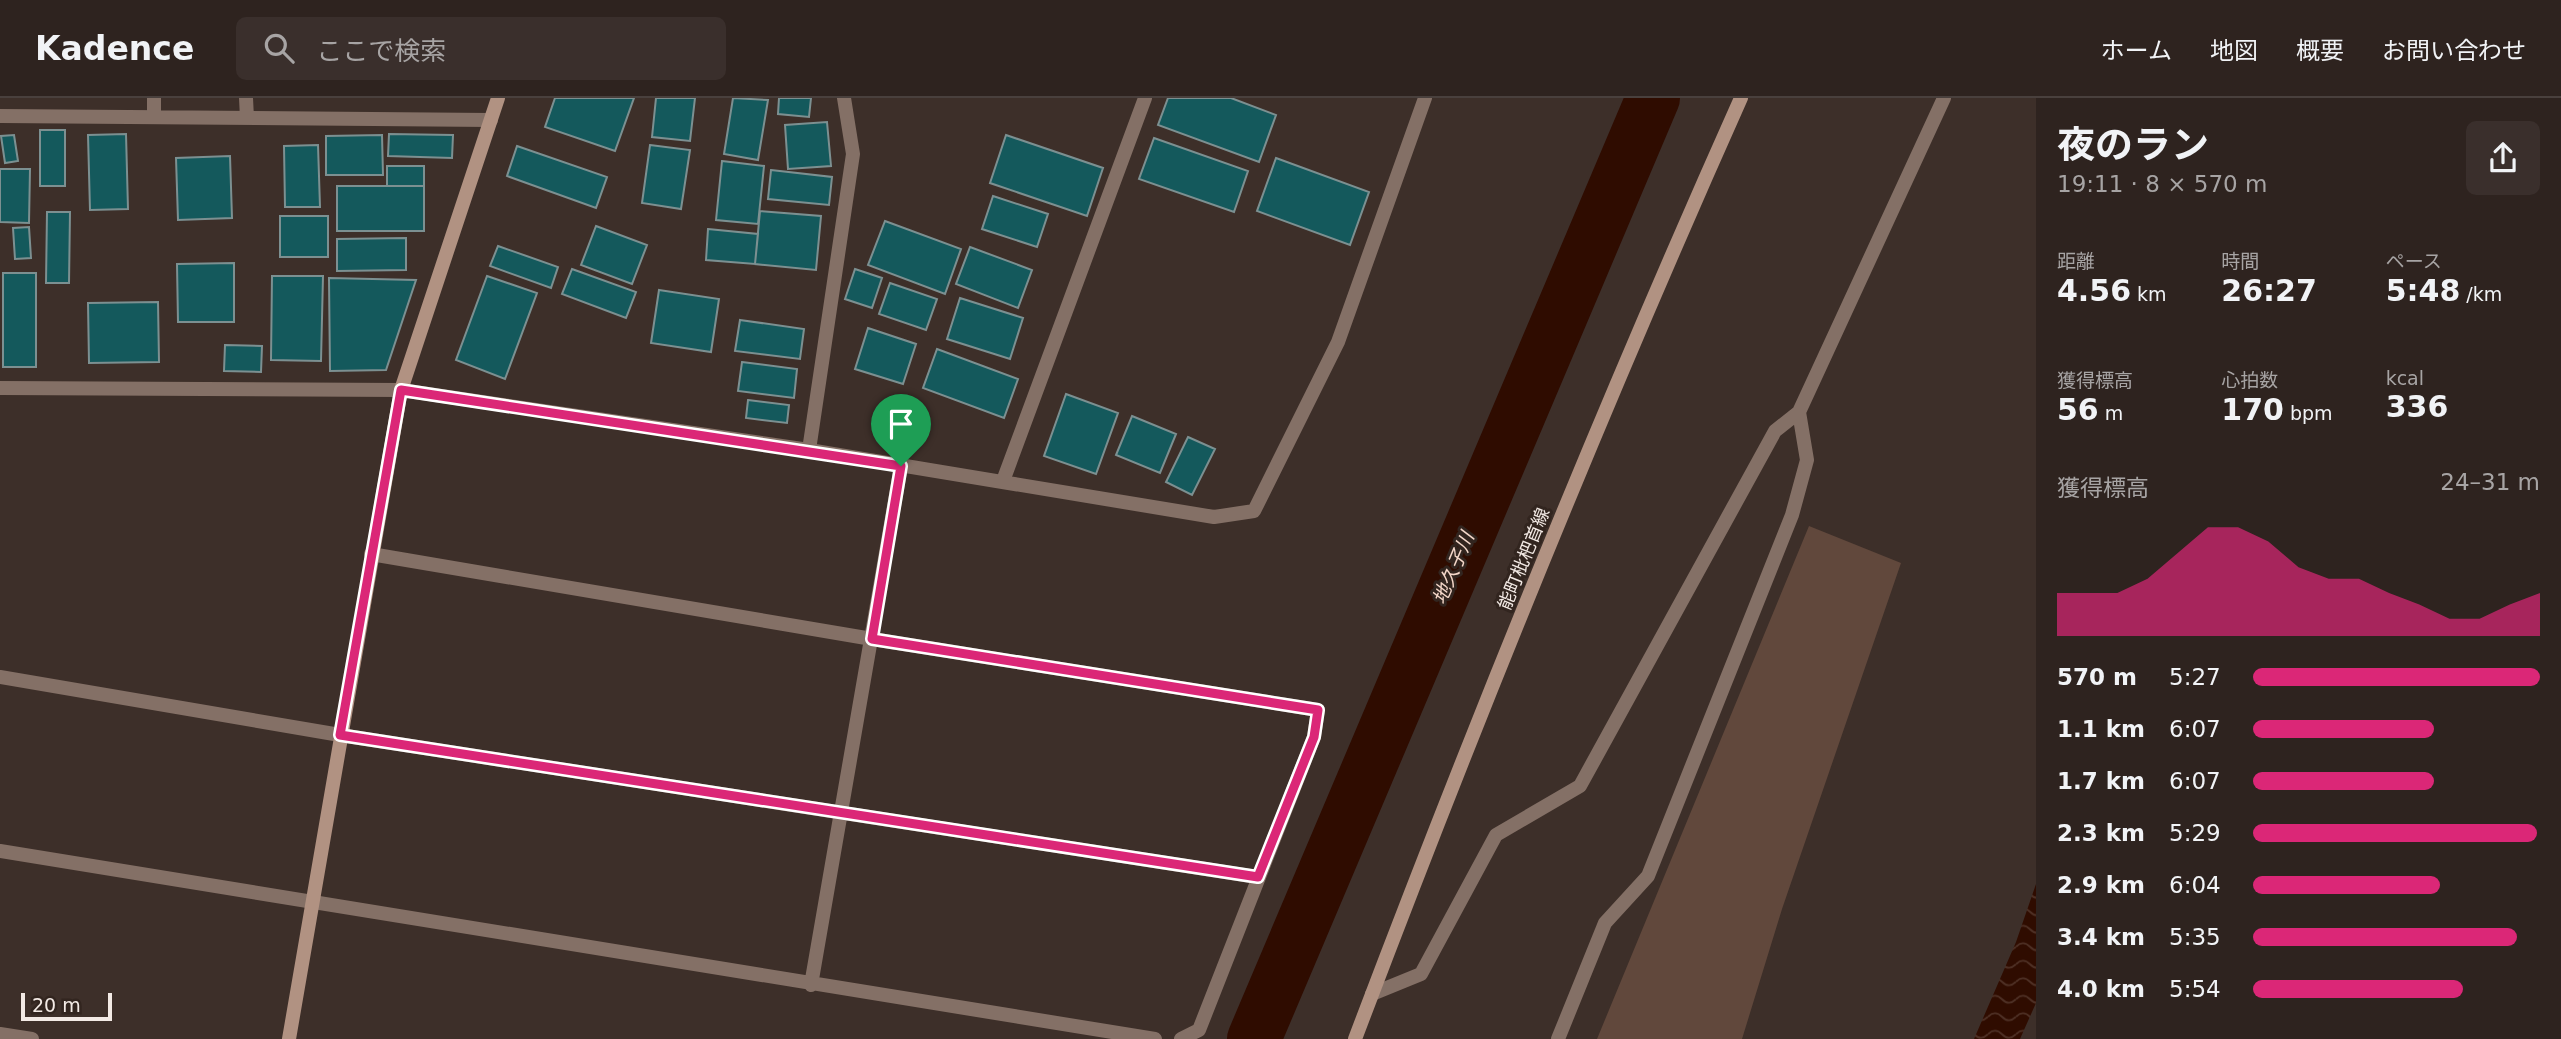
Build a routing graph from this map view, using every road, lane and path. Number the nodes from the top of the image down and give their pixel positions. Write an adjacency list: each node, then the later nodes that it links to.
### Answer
1 (155, 98): 10 (street)
2 (246, 98): 11 (street)
3 (498, 98): 12 (main road)
4 (844, 98): 16 (street)
5 (1145, 98): 18 (street)
6 (1425, 98): 18 (street)
7 (1741, 98): 28 (main road, 能町枇杷首線)
8 (1944, 98): 15 (street)
9 (0, 116): 10 (street)
10 (154, 117): 11 (street)
11 (247, 118): 12 (street)
12 (491, 120): 14 (main road)
13 (0, 388): 14 (street)
14 (401, 390): 16 (street); 19 (main road)
15 (1799, 412): 28 (street); 35 (street)
16 (809, 450): 17 (street)
17 (901, 466): 18 (street); 20 (street)
18 (1003, 481)
19 (371, 554): 20 (street); 22 (main road)
20 (872, 639): 23 (street); 25 (street)
21 (0, 677): 22 (street)
22 (340, 735): 23 (street); 26 (main road)
23 (841, 810): 25 (street); 27 (street)
24 (0, 851): 26 (street)
25 (1258, 877): 33 (street)
26 (311, 902): 27 (street); 31 (main road)
27 (811, 985): 32 (street)
28 (1372, 994): 34 (main road, 能町枇杷首線)
29 (0, 1034): 30 (street)
30 (32, 1039)
31 (289, 1039)
32 (1155, 1039)
33 (1181, 1039)
34 (1355, 1039)
35 (1558, 1039)

